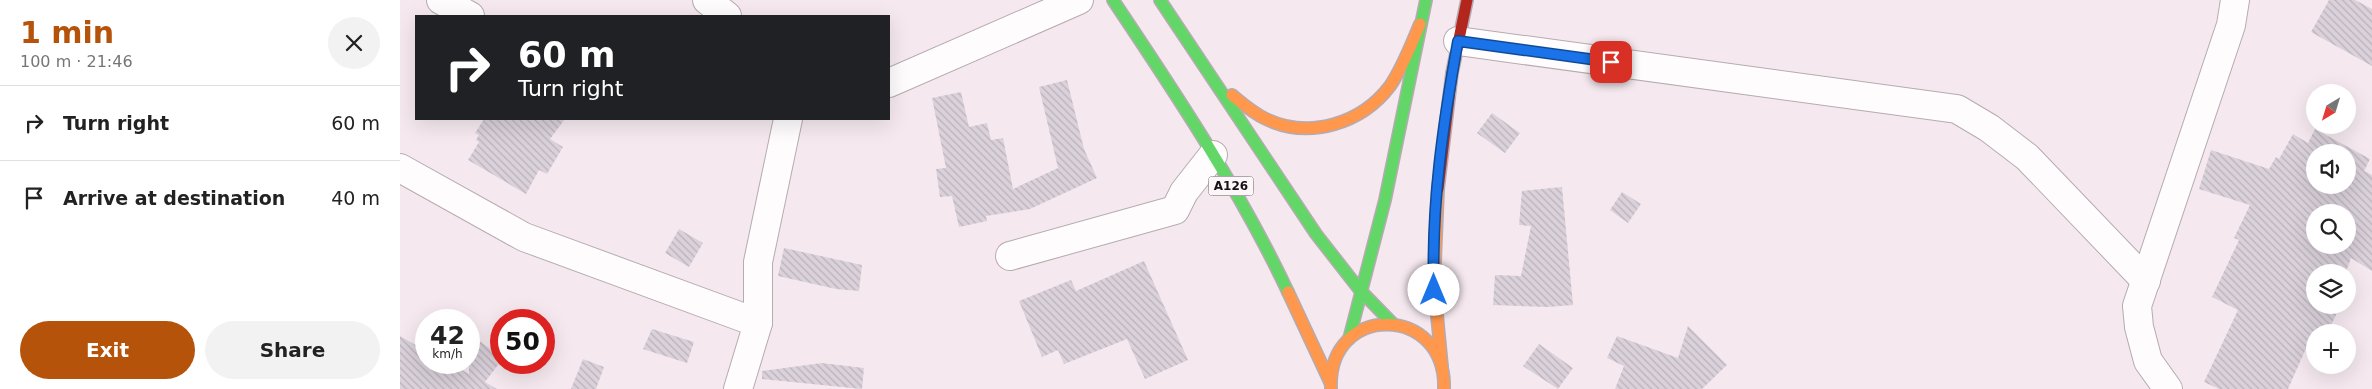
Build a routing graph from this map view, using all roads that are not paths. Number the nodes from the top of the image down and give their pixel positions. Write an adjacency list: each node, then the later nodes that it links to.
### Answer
1 (441, 0): 9 (street)
2 (707, 0): 10 (street)
3 (1079, 0): 14 (street)
4 (1113, 0): 16 (main road, A126)
5 (1160, 0): 13 (main road, A126)
6 (1426, 0): 11 (main road)
7 (1467, 0): 12 (main road)
8 (2235, 0): 19 (street)
9 (468, 15)
10 (726, 15)
11 (1420, 24): 13 (main road); 20 (main road)
12 (1458, 41): 19 (street); 24 (main road)
13 (1194, 50): 20 (main road, A126)
14 (890, 83)
15 (788, 120): 21 (street)
16 (1213, 155): 18 (street); 25 (main road, A126)
17 (400, 168): 21 (street)
18 (1010, 256)
19 (2146, 281): 28 (street)
20 (1359, 289): 22 (main road, A126); 23 (main road)
21 (758, 323): 26 (street)
22 (1393, 324): 23 (main road, A126); 24 (main road, A126)
23 (1349, 339): 25 (main road, A126)
24 (1442, 367): 27 (main road, A126)
25 (1331, 386)
26 (738, 389)
27 (1444, 389)
28 (2168, 389)

